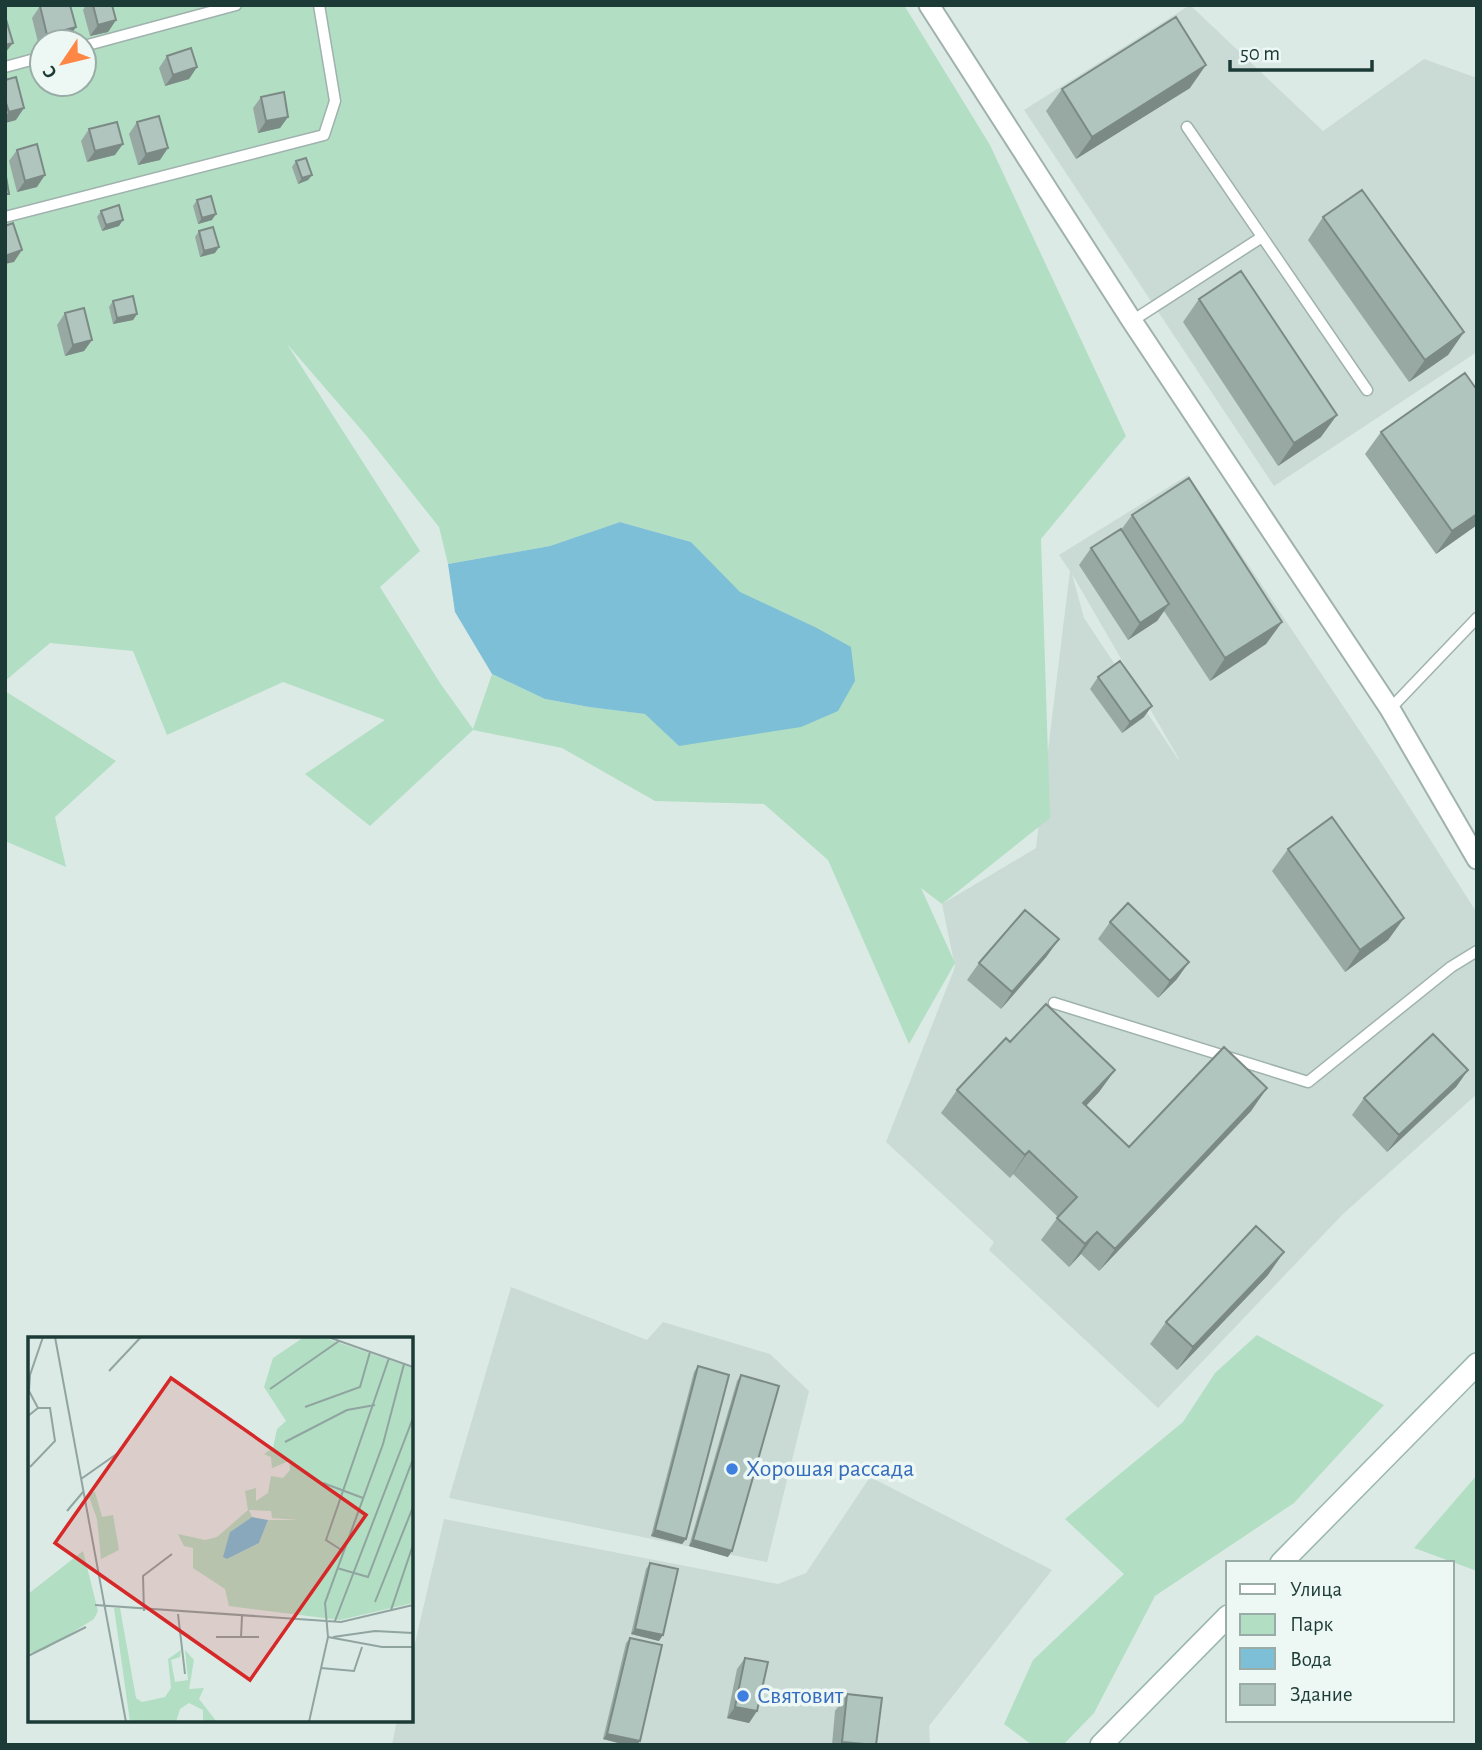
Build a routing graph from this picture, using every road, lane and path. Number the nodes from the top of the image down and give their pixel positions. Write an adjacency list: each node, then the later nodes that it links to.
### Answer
1 (236, 5): 4 (lane)
2 (319, 5): 8 (lane)
3 (929, 5): 10 (street)
4 (98, 42)
5 (28, 61): 6 (lane)
6 (5, 67)
7 (1187, 127): 9 (lane)
8 (5, 217)
9 (1262, 237): 10 (lane); 11 (lane)
10 (1132, 321): 13 (street)
11 (1367, 390)
12 (1477, 618): 13 (lane)
13 (1390, 709): 14 (street)
14 (1477, 859)
15 (1477, 951): 16 (lane)
16 (1054, 1003)
17 (1477, 1364): 18 (main road)
18 (1283, 1561)
19 (1226, 1618): 20 (main road)
20 (1101, 1745)

